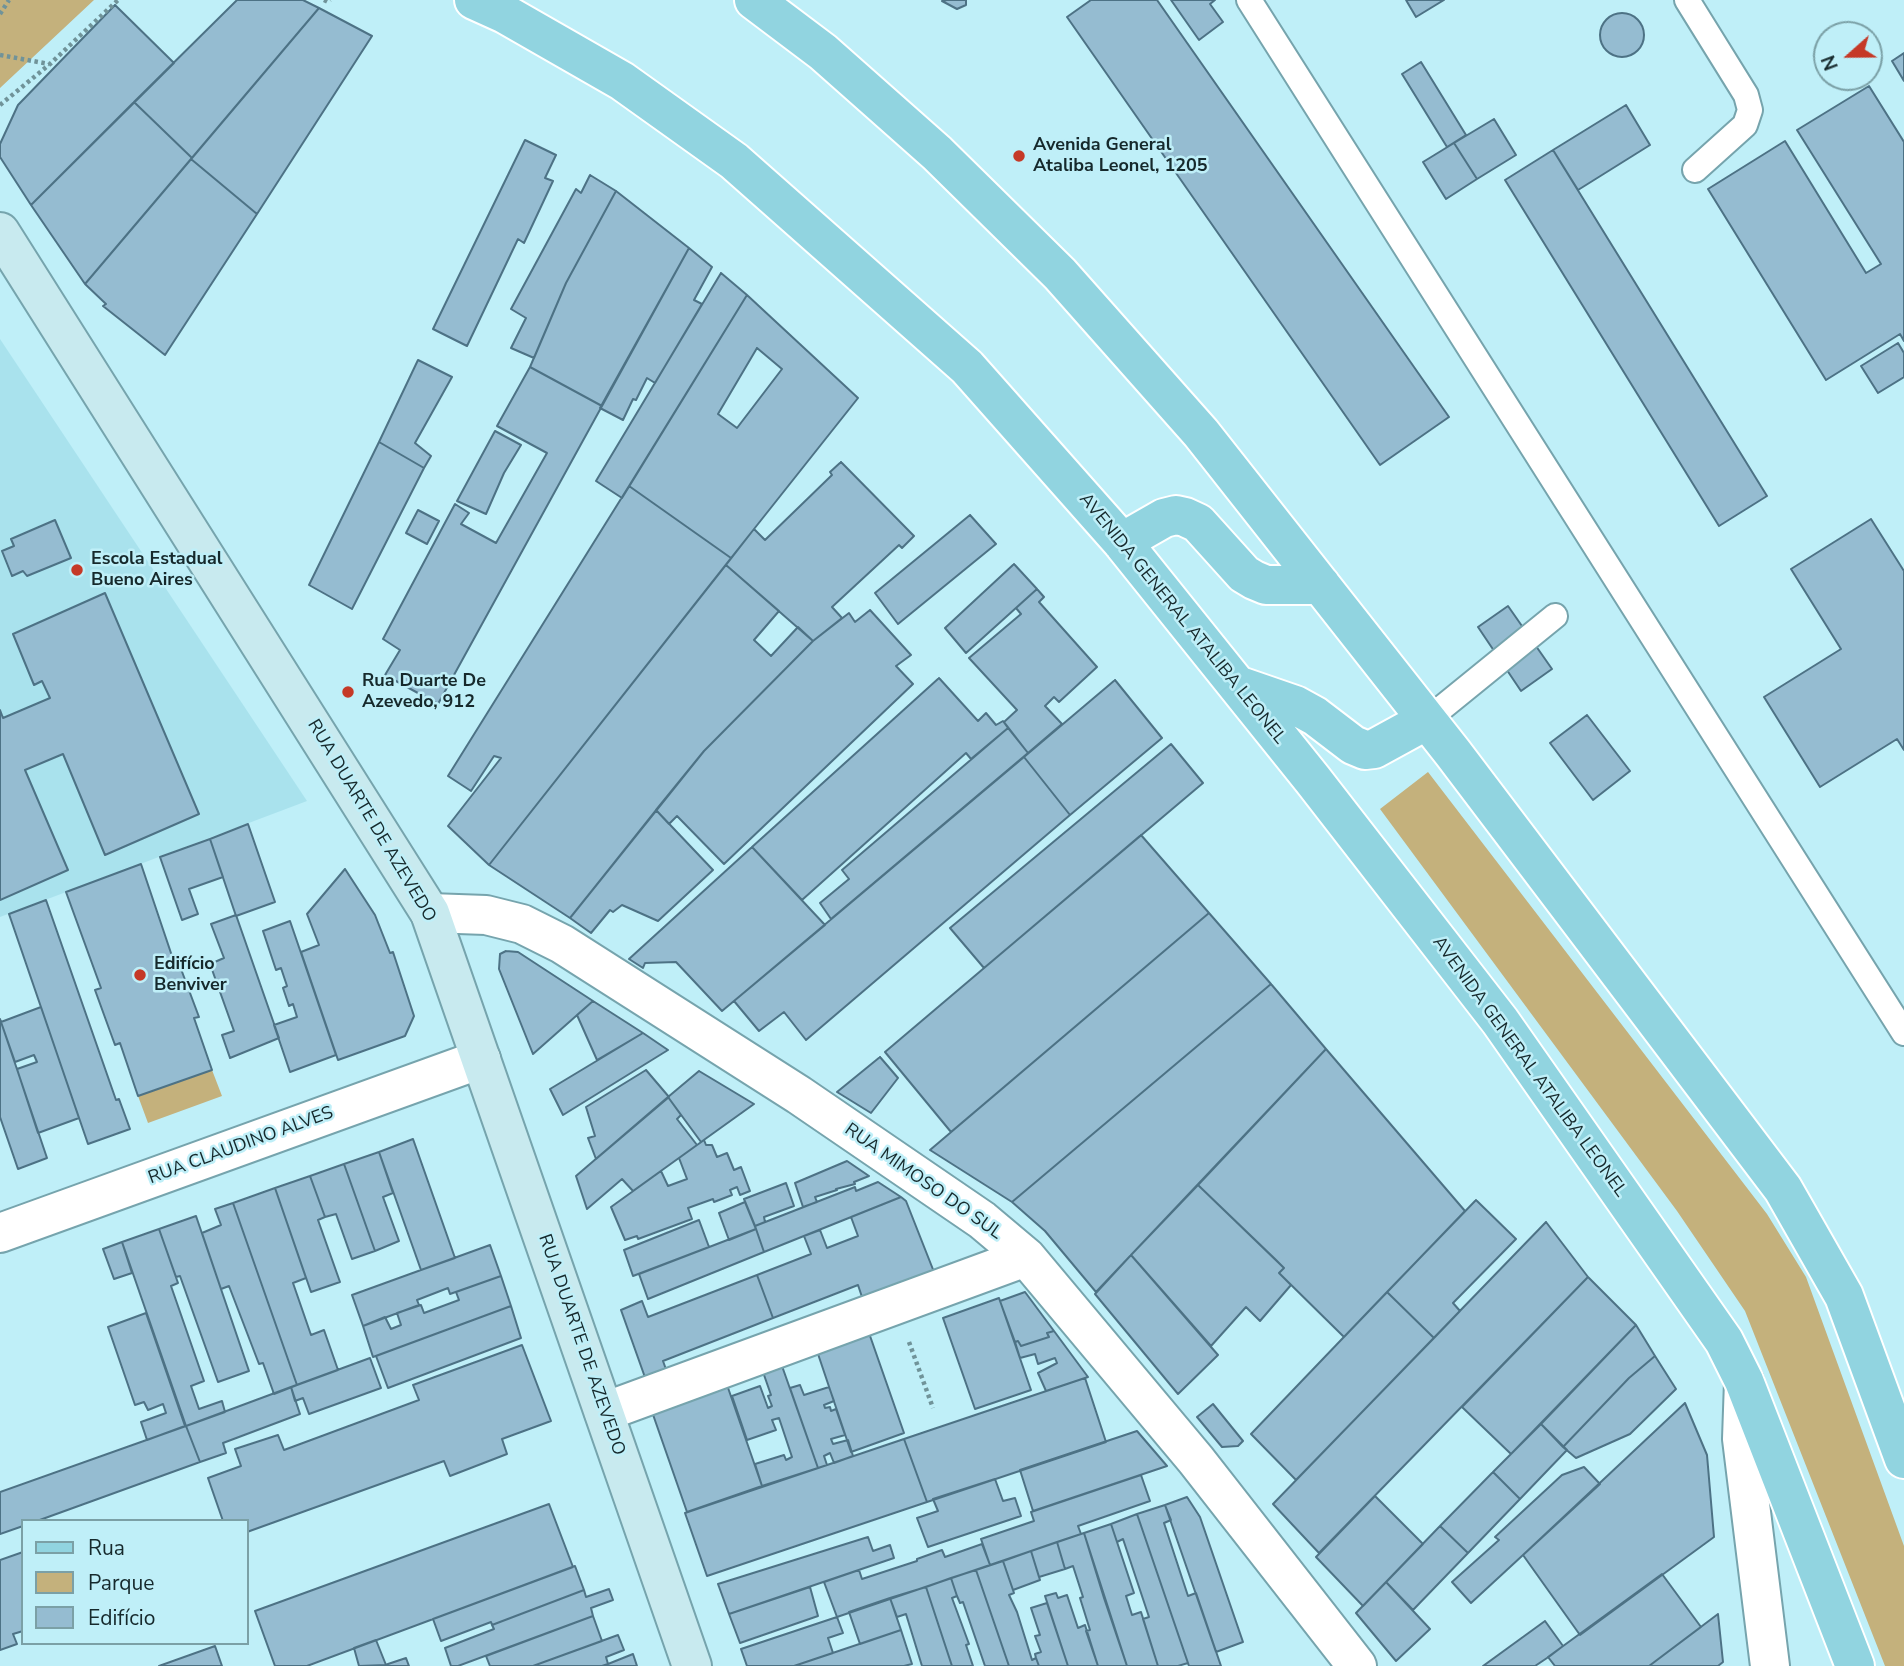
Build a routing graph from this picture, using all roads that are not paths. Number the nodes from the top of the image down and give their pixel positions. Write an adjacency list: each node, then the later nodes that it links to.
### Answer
1 (474, 0): 7 (main road, AVENIDA GENERAL ATALIBA LEONEL)
2 (754, 0): 8 (main road)
3 (1249, 0): 13 (lane)
4 (1687, 0): 5 (lane)
5 (1695, 170)
6 (0, 232): 12 (main road, RUA DUARTE DE AZEVEDO)
7 (1122, 542): 8 (main road); 10 (main road, AVENIDA GENERAL ATALIBA LEONEL)
8 (1321, 585): 11 (main road)
9 (1555, 616): 11 (lane)
10 (1237, 685): 11 (main road); 17 (main road, AVENIDA GENERAL ATALIBA LEONEL)
11 (1427, 720): 19 (main road)
12 (430, 913): 14 (main road, RUA DUARTE DE AZEVEDO); 16 (street, RUA MIMOSO DO SUL)
13 (1904, 1033)
14 (481, 1059): 15 (street, RUA CLAUDINO ALVES); 18 (main road, RUA DUARTE DE AZEVEDO)
15 (0, 1233)
16 (1026, 1257): 18 (street); 20 (street, RUA MIMOSO DO SUL)
17 (1744, 1381): 22 (street, AVENIDA GENERAL ATALIBA LEONEL); 23 (main road, AVENIDA GENERAL ATALIBA LEONEL)
18 (604, 1412): 21 (main road, RUA DUARTE DE AZEVEDO)
19 (1904, 1460)
20 (1340, 1662)
21 (692, 1666)
22 (1770, 1666)
23 (1856, 1666)

